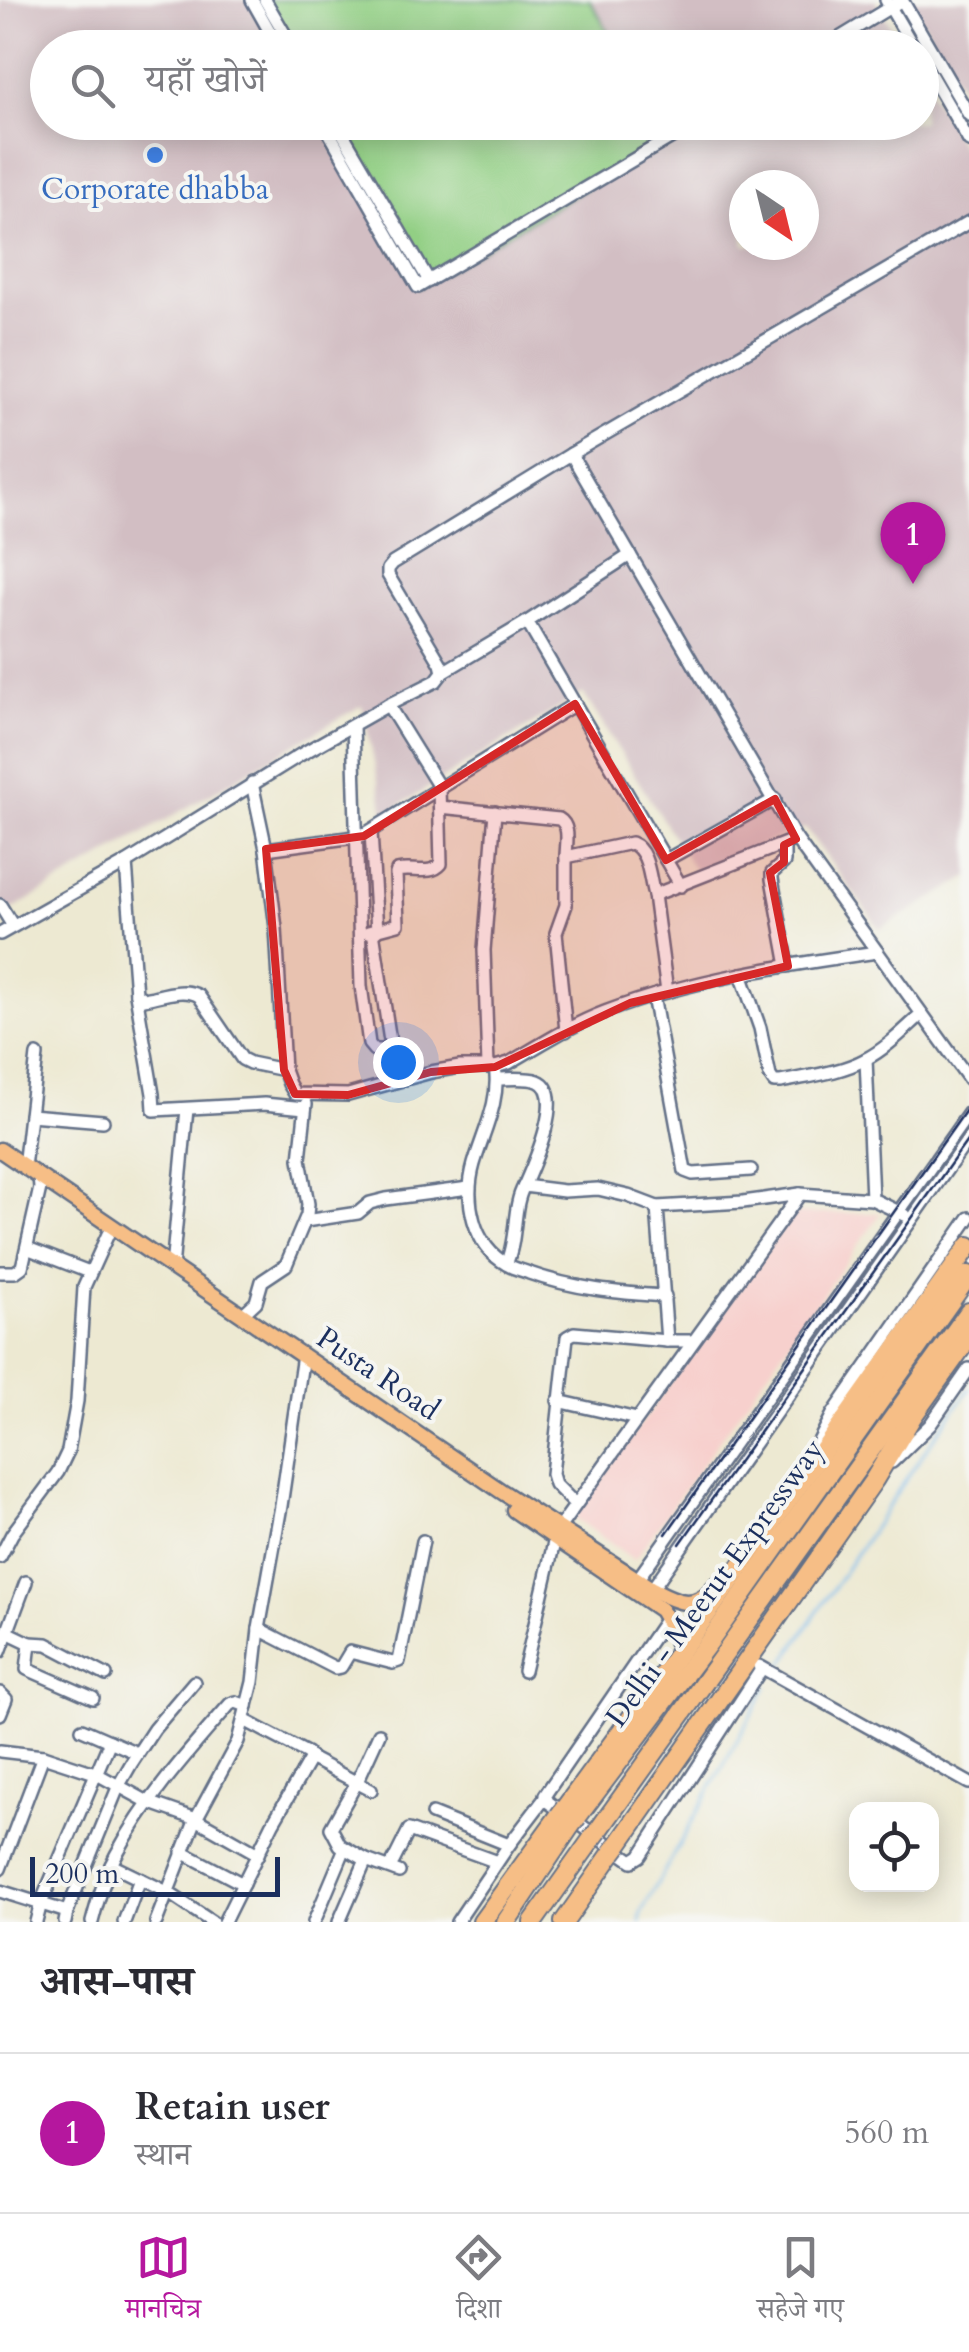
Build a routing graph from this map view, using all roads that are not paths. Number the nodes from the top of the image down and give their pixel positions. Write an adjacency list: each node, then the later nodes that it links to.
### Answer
1 (252, 0): 4 (street)
2 (265, 0): 5 (street)
3 (893, 2): 6 (street); 7 (street); 8 (street)
4 (269, 30)
5 (282, 30)
6 (850, 30)
7 (906, 30)
8 (912, 30)
9 (939, 70): 11 (street)
10 (939, 90): 15 (street)
11 (969, 115)
12 (333, 140): 17 (street)
13 (346, 140): 17 (street)
14 (667, 140): 17 (street)
15 (969, 142)
16 (969, 222): 18 (street)
17 (423, 284)
18 (571, 454): 19 (street); 21 (street)
19 (630, 555): 20 (street); 27 (street)
20 (528, 622): 21 (street); 22 (street)
21 (442, 672): 23 (street)
22 (575, 704): 26 (street); 35 (street)
23 (388, 705): 24 (street); 26 (street)
24 (353, 726): 25 (street); 31 (street)
25 (252, 784): 33 (street); 36 (street)
26 (438, 787): 28 (street); 30 (street)
27 (775, 799): 32 (street); 35 (street)
28 (440, 807): 29 (street); 41 (street)
29 (495, 812): 34 (street); 55 (street)
30 (371, 832): 31 (street); 41 (street)
31 (354, 838): 33 (street); 42 (street)
32 (790, 842): 37 (street); 44 (street); 45 (street)
33 (266, 849): 54 (street)
34 (566, 857): 38 (street); 51 (street)
35 (666, 860): 37 (street)
36 (126, 863): 40 (street); 48 (street)
37 (681, 886): 38 (street)
38 (654, 894): 47 (street)
39 (0, 905): 40 (street)
40 (12, 926): 43 (street)
41 (375, 931): 42 (street); 42 (street)
42 (358, 933)
43 (0, 934)
44 (877, 952): 45 (street); 50 (street)
45 (788, 966): 46 (street)
46 (741, 974): 47 (street); 53 (street)
47 (668, 992): 49 (street)
48 (136, 994): 54 (street); 58 (street)
49 (653, 996): 51 (street); 66 (street)
50 (922, 1014): 53 (street); 56 (street)
51 (566, 1030): 55 (street)
52 (37, 1054): 60 (street)
53 (866, 1059): 71 (street)
54 (284, 1070): 57 (street)
55 (493, 1071): 57 (street); 68 (street); 69 (street)
56 (969, 1080)
57 (306, 1101): 58 (street); 76 (street)
58 (187, 1110): 81 (street)
59 (969, 1113): 73 (street)
60 (30, 1115): 61 (street); 65 (street)
61 (103, 1121)
62 (969, 1138): 75 (street)
63 (0, 1150): 65 (main road, Pusta Road)
64 (0, 1161): 67 (main road, Pusta Road)
65 (24, 1167): 67 (main road, Pusta Road)
66 (751, 1170)
67 (39, 1182): 77 (main road, Pusta Road); 79 (street); 81 (main road, Pusta Road)
68 (524, 1186): 72 (street); 80 (street)
69 (469, 1188): 76 (street); 80 (street)
70 (800, 1194): 71 (street); 72 (street); 89 (street)
71 (872, 1198): 73 (street)
72 (658, 1207): 85 (street)
73 (900, 1212): 75 (street); 102 (street)
74 (969, 1218): 96 (street)
75 (912, 1219): 104 (street)
76 (304, 1222): 87 (street)
77 (108, 1234): 83 (street); 91 (main road, Pusta Road)
78 (969, 1246): 96 (highway)
79 (26, 1248): 82 (street); 83 (street)
80 (506, 1264): 85 (street)
81 (172, 1268): 87 (main road, Pusta Road)
82 (0, 1272)
83 (89, 1272): 100 (street)
84 (969, 1276): 134 (highway, Delhi - Meerut Expressway)
85 (664, 1296): 90 (street)
86 (969, 1312): 161 (highway, Delhi - Meerut Expressway)
87 (242, 1315): 91 (main road, Pusta Road)
88 (969, 1337): 95 (highway)
89 (693, 1340): 90 (street); 94 (street)
90 (666, 1341): 93 (street)
91 (302, 1360): 98 (main road, Pusta Road); 106 (street)
92 (969, 1370): 95 (street)
93 (558, 1402): 94 (street); 97 (street)
94 (636, 1419): 97 (street)
95 (874, 1480): 110 (highway)
96 (796, 1485): 101 (highway)
97 (576, 1504): 98 (street)
98 (557, 1533): 102 (main road, Pusta Road); 105 (main road, Pusta Road); 111 (street)
99 (423, 1541): 106 (street)
100 (0, 1557)
101 (732, 1578): 104 (main road, Pusta Road); 109 (highway)
102 (637, 1580): 104 (main road, Pusta Road)
103 (26, 1582): 107 (street)
104 (652, 1590)
105 (667, 1617): 109 (main road); 131 (street)
106 (259, 1629): 116 (street)
107 (3, 1640): 108 (street)
108 (30, 1643): 112 (street); 115 (street)
109 (679, 1652): 134 (highway)
110 (755, 1663): 128 (street); 131 (street); 162 (highway)
111 (524, 1671)
112 (106, 1675)
113 (194, 1682): 123 (street)
114 (0, 1693): 117 (street)
115 (93, 1698)
116 (247, 1706): 118 (street); 132 (street)
117 (0, 1714)
118 (244, 1720): 125 (street); 135 (street)
119 (82, 1729): 121 (street)
120 (379, 1734): 127 (street)
121 (110, 1740): 123 (street); 126 (street)
122 (0, 1752): 124 (street)
123 (137, 1752): 129 (street)
124 (44, 1756): 126 (street); 143 (street)
125 (312, 1759): 127 (street); 139 (street)
126 (95, 1773): 129 (street); 148 (street)
127 (356, 1782): 130 (street); 137 (street)
128 (969, 1783)
129 (119, 1785): 132 (street); 149 (street)
130 (371, 1790)
131 (545, 1798): 136 (street)
132 (148, 1802): 135 (street); 142 (street)
133 (432, 1814): 136 (street)
134 (568, 1816): 150 (highway); 160 (highway, Delhi - Meerut Expressway)
135 (196, 1819): 138 (street); 139 (street)
136 (509, 1845): 141 (street)
137 (346, 1848): 140 (street); 157 (street)
138 (182, 1852): 145 (street); 147 (street)
139 (258, 1854): 145 (street)
140 (366, 1860): 141 (street); 158 (street)
141 (497, 1862): 159 (street)
142 (111, 1865): 144 (street); 152 (street)
143 (0, 1869)
144 (140, 1879): 147 (street); 153 (street)
145 (244, 1884): 156 (street)
146 (0, 1891): 148 (street)
147 (166, 1892): 154 (street); 155 (street)
148 (41, 1904): 149 (street); 151 (street)
149 (66, 1917)
150 (485, 1918)
151 (36, 1922)
152 (92, 1922)
153 (124, 1922)
154 (156, 1922)
155 (212, 1922)
156 (224, 1922)
157 (314, 1922)
158 (338, 1922)
159 (457, 1922)
160 (506, 1922)
161 (533, 1922)
162 (564, 1922)

